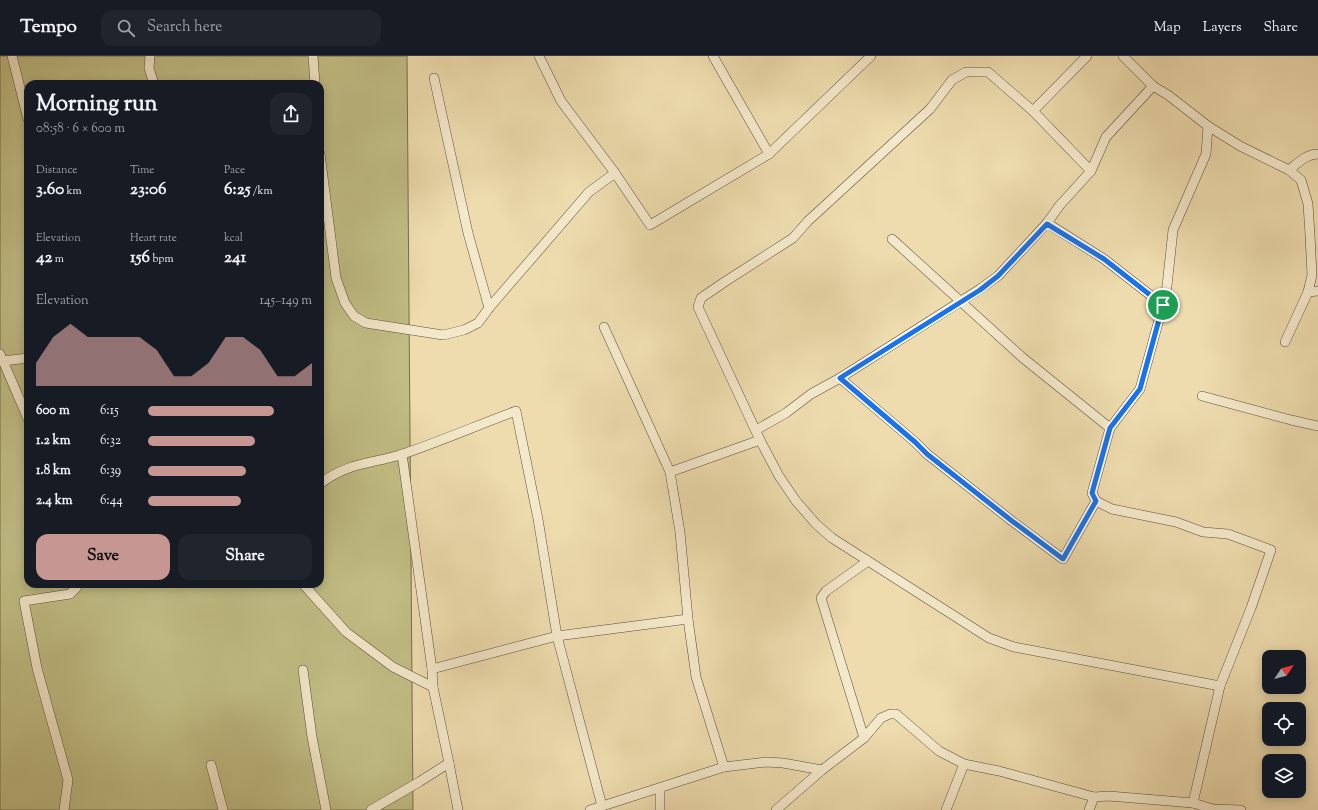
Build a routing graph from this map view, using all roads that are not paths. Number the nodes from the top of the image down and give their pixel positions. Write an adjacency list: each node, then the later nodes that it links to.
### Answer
1 (12, 56): 13 (street)
2 (150, 56): 10 (street)
3 (313, 56): 11 (street)
4 (539, 56): 20 (street)
5 (713, 56): 16 (street)
6 (871, 56): 16 (street)
7 (1087, 56): 14 (street)
8 (1123, 56): 12 (street)
9 (434, 78): 28 (street)
10 (153, 80)
11 (315, 80)
12 (1153, 86): 15 (street); 19 (street)
13 (24, 103)
14 (1033, 111): 19 (street); 38 (street)
15 (1208, 126): 18 (street); 27 (street)
16 (769, 154): 20 (street)
17 (1318, 154): 18 (street)
18 (1289, 170): 25 (street)
19 (1091, 171): 22 (street)
20 (615, 173): 28 (street)
21 (324, 185): 28 (street)
22 (1047, 224): 26 (street); 27 (street)
23 (892, 239): 26 (street)
24 (1318, 291): 25 (street)
25 (1308, 292): 30 (street)
26 (960, 302): 33 (street); 37 (street)
27 (1163, 305): 37 (street)
28 (489, 308)
29 (604, 327): 41 (street)
30 (1285, 342)
31 (2, 358): 32 (street); 35 (street)
32 (24, 358)
33 (840, 378): 38 (street); 43 (street)
34 (1202, 396): 36 (street)
35 (24, 410)
36 (1318, 426)
37 (1110, 428): 43 (street)
38 (756, 430): 39 (street)
39 (760, 440): 41 (street); 44 (street)
40 (402, 454): 42 (street); 48 (street); 49 (street)
41 (670, 472): 47 (street)
42 (324, 481)
43 (1096, 501): 51 (street)
44 (868, 561): 51 (street); 53 (street)
45 (76, 588): 64 (street)
46 (307, 588): 52 (street)
47 (688, 619): 48 (street); 57 (street)
48 (557, 636): 49 (street); 62 (street)
49 (432, 669): 52 (street)
50 (303, 670): 66 (street)
51 (1220, 686): 61 (street)
52 (433, 687): 54 (street)
53 (864, 738): 55 (street); 58 (street)
54 (449, 763): 67 (street); 68 (street)
55 (964, 764): 60 (street); 72 (street)
56 (211, 765): 65 (street)
57 (724, 767): 58 (street); 59 (street)
58 (822, 770): 71 (street)
59 (660, 788): 62 (street); 70 (street)
60 (1094, 797): 61 (street); 73 (street)
61 (1193, 804): 63 (street)
62 (602, 806): 69 (street)
63 (1213, 809): 74 (street)
64 (64, 810)
65 (223, 810)
66 (326, 810)
67 (371, 810)
68 (458, 810)
69 (590, 810)
70 (660, 810)
71 (776, 810)
72 (946, 810)
73 (1089, 810)
74 (1241, 810)

